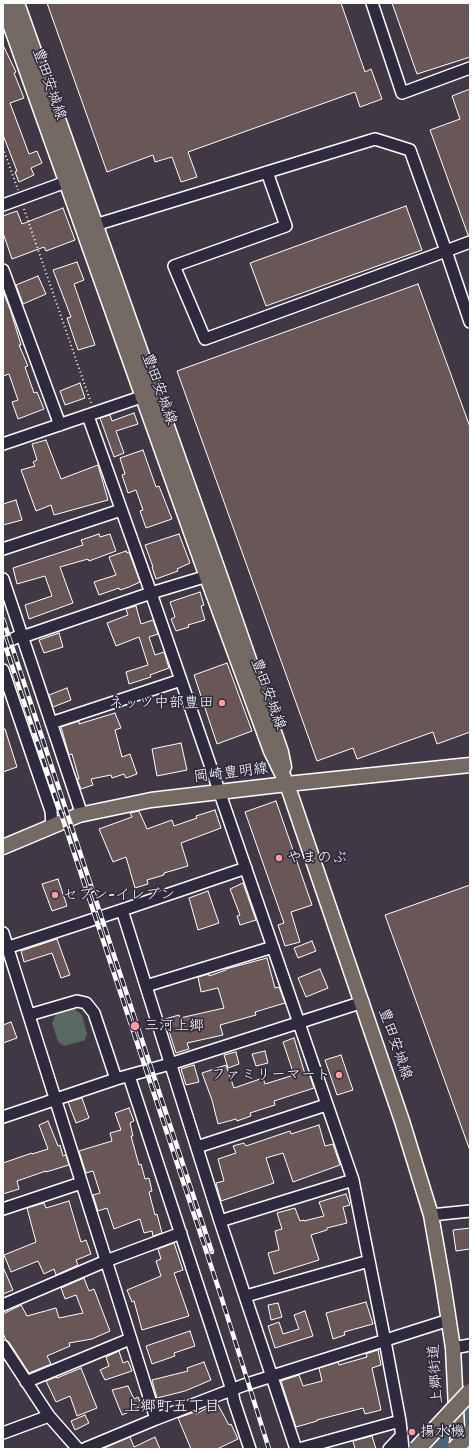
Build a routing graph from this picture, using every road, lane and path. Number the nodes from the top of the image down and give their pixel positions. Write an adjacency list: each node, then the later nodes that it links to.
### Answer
1 (17, 3): 7 (main road, 豊田安城線)
2 (372, 3): 4 (street)
3 (3, 4): 7 (main road, 豊田安城線)
4 (470, 68)
5 (3, 148): 8 (path)
6 (267, 172): 10 (street); 12 (street); 12 (street)
7 (72, 180): 8 (street); 10 (main road, 豊田安城線); 15 (main road, 豊田安城線)
8 (21, 199): 9 (street); 16 (path)
9 (3, 205)
10 (95, 225): 15 (main road, 豊田安城線)
11 (470, 242): 12 (street)
12 (446, 251): 14 (street)
13 (3, 270): 17 (street)
14 (470, 322)
15 (149, 395): 16 (street); 21 (main road, 豊田安城線)
16 (91, 415): 17 (street); 19 (street)
17 (60, 425): 18 (street)
18 (3, 444)
19 (121, 510): 20 (street); 23 (street)
20 (3, 549)
21 (213, 575): 23 (street); 30 (main road, 豊田安城線)
22 (3, 579): 24 (street)
23 (151, 593): 24 (street); 27 (street)
24 (22, 637): 25 (street); 28 (street)
25 (3, 644)
26 (3, 670): 33 (street)
27 (181, 680): 28 (street); 31 (street)
28 (51, 723): 32 (street)
29 (470, 765): 30 (main road, 岡崎豊明線)
30 (287, 784): 31 (main road, 岡崎豊明線); 41 (main road, 豊田安城線)
31 (219, 791): 32 (main road, 岡崎豊明線); 35 (street)
32 (82, 815): 33 (main road, 岡崎豊明線)
33 (52, 826): 34 (main road, 岡崎豊明線)
34 (3, 847)
35 (246, 868): 36 (street); 38 (street)
36 (122, 910): 39 (street); 40 (street)
37 (3, 933): 39 (street)
38 (273, 947): 40 (street); 43 (street)
39 (5, 948): 42 (street)
40 (146, 986): 44 (street)
41 (362, 1002): 43 (street); 55 (main road, 豊田安城線)
42 (29, 1015): 46 (street); 47 (street)
43 (299, 1022): 44 (street); 48 (street)
44 (170, 1064): 45 (street); 50 (street)
45 (129, 1076): 46 (street); 57 (street)
46 (116, 1079): 47 (street)
47 (55, 1100): 49 (street); 52 (street)
48 (326, 1105): 50 (street); 51 (street)
49 (3, 1117)
50 (197, 1147): 56 (street)
51 (353, 1180): 56 (street); 59 (street)
52 (81, 1183): 53 (street); 58 (street)
53 (3, 1209)
54 (470, 1211): 55 (street)
55 (431, 1215): 62 (main road, 豊田安城線)
56 (220, 1221): 60 (street)
57 (181, 1233): 58 (street); 70 (street)
58 (106, 1261): 61 (street); 64 (street)
59 (369, 1261): 60 (street); 63 (street)
60 (246, 1296): 68 (street)
61 (3, 1305)
62 (449, 1320): 63 (street); 67 (main road, 上郷街道)
63 (386, 1341): 68 (street); 74 (street)
64 (132, 1344): 69 (street); 73 (street)
65 (470, 1345): 67 (street)
66 (3, 1346): 69 (street)
67 (453, 1348): 71 (main road, 上郷街道)
68 (272, 1377): 70 (street); 81 (street)
69 (26, 1382): 72 (street)
70 (232, 1390): 73 (street); 80 (street)
71 (463, 1392): 84 (highway, bridge); 86 (main road, 上郷街道, bridge)
72 (49, 1416): 75 (street); 78 (street)
73 (156, 1419): 79 (street)
74 (400, 1421): 77 (street); 81 (street)
75 (3, 1433)
76 (470, 1433): 85 (highway, bridge)
77 (402, 1435): 82 (street); 83 (street)
78 (78, 1449)
79 (84, 1449)
80 (250, 1449)
81 (297, 1449)
82 (389, 1449)
83 (403, 1449)
84 (417, 1449)
85 (454, 1449)
86 (458, 1449)

